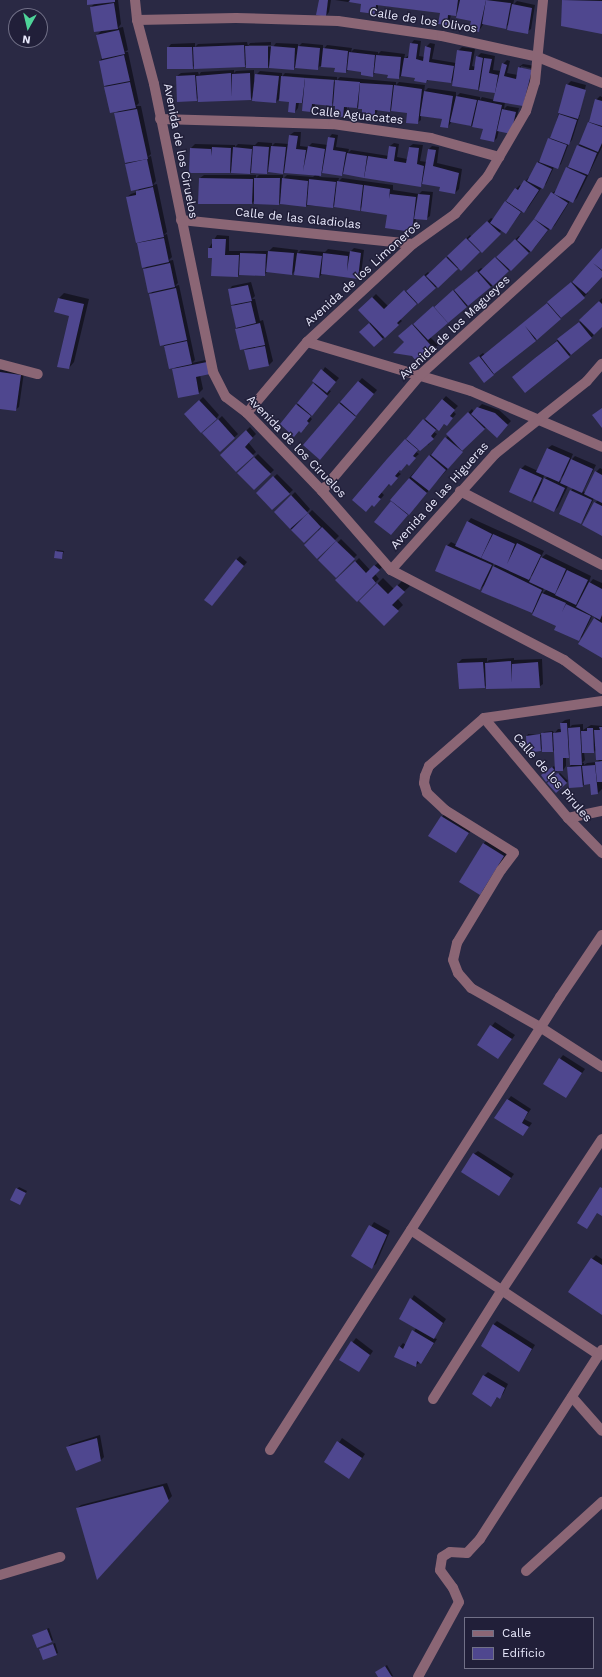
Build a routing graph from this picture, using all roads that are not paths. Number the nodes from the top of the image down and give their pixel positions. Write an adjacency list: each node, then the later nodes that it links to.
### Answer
1 (135, 0): 3 (street, Avenida de los Ciruelos)
2 (543, 0): 4 (street, Avenida de los Limoneros)
3 (137, 20): 4 (street, Calle de los Olivos); 6 (street, Avenida de los Ciruelos)
4 (538, 57): 5 (street, Calle de los Olivos); 7 (street, Avenida de los Limoneros)
5 (602, 83)
6 (160, 119): 7 (street, Calle Aguacates); 9 (street, Avenida de los Ciruelos)
7 (499, 158): 10 (street, Avenida de los Limoneros)
8 (602, 182): 15 (street, Avenida de los Magueyes)
9 (181, 220): 10 (street, Calle de las Gladiolas); 16 (street, Avenida de los Ciruelos)
10 (413, 244): 11 (street, Avenida de los Limoneros)
11 (307, 342): 15 (street); 16 (street, Avenida de los Limoneros)
12 (0, 364): 14 (street)
13 (602, 364): 17 (street, Avenida de las Higueras)
14 (38, 374)
15 (420, 374): 17 (street); 19 (street, Avenida de los Magueyes)
16 (248, 413): 19 (street, Avenida de los Ciruelos)
17 (540, 420): 18 (street); 20 (street, Avenida de las Higueras)
18 (602, 447)
19 (322, 491): 22 (street, Avenida de los Ciruelos)
20 (460, 491): 21 (street); 22 (street, Avenida de las Higueras)
21 (602, 566)
22 (391, 570): 23 (street, Avenida de los Ciruelos)
23 (602, 689)
24 (602, 701): 25 (street)
25 (484, 718): 27 (street, Calle de los Pirules); 30 (street)
26 (602, 811): 27 (street)
27 (568, 818): 28 (street, Calle de los Pirules)
28 (602, 853)
29 (602, 935): 30 (street)
30 (540, 1027): 31 (street); 33 (street)
31 (602, 1068)
32 (602, 1139): 34 (street)
33 (411, 1230): 34 (street); 39 (street)
34 (502, 1290): 35 (street); 37 (street)
35 (601, 1353): 36 (street)
36 (572, 1398): 38 (street); 44 (street)
37 (433, 1399)
38 (602, 1431)
39 (270, 1450)
40 (602, 1502): 42 (street)
41 (60, 1557): 43 (street)
42 (526, 1571)
43 (0, 1575)
44 (418, 1677)

